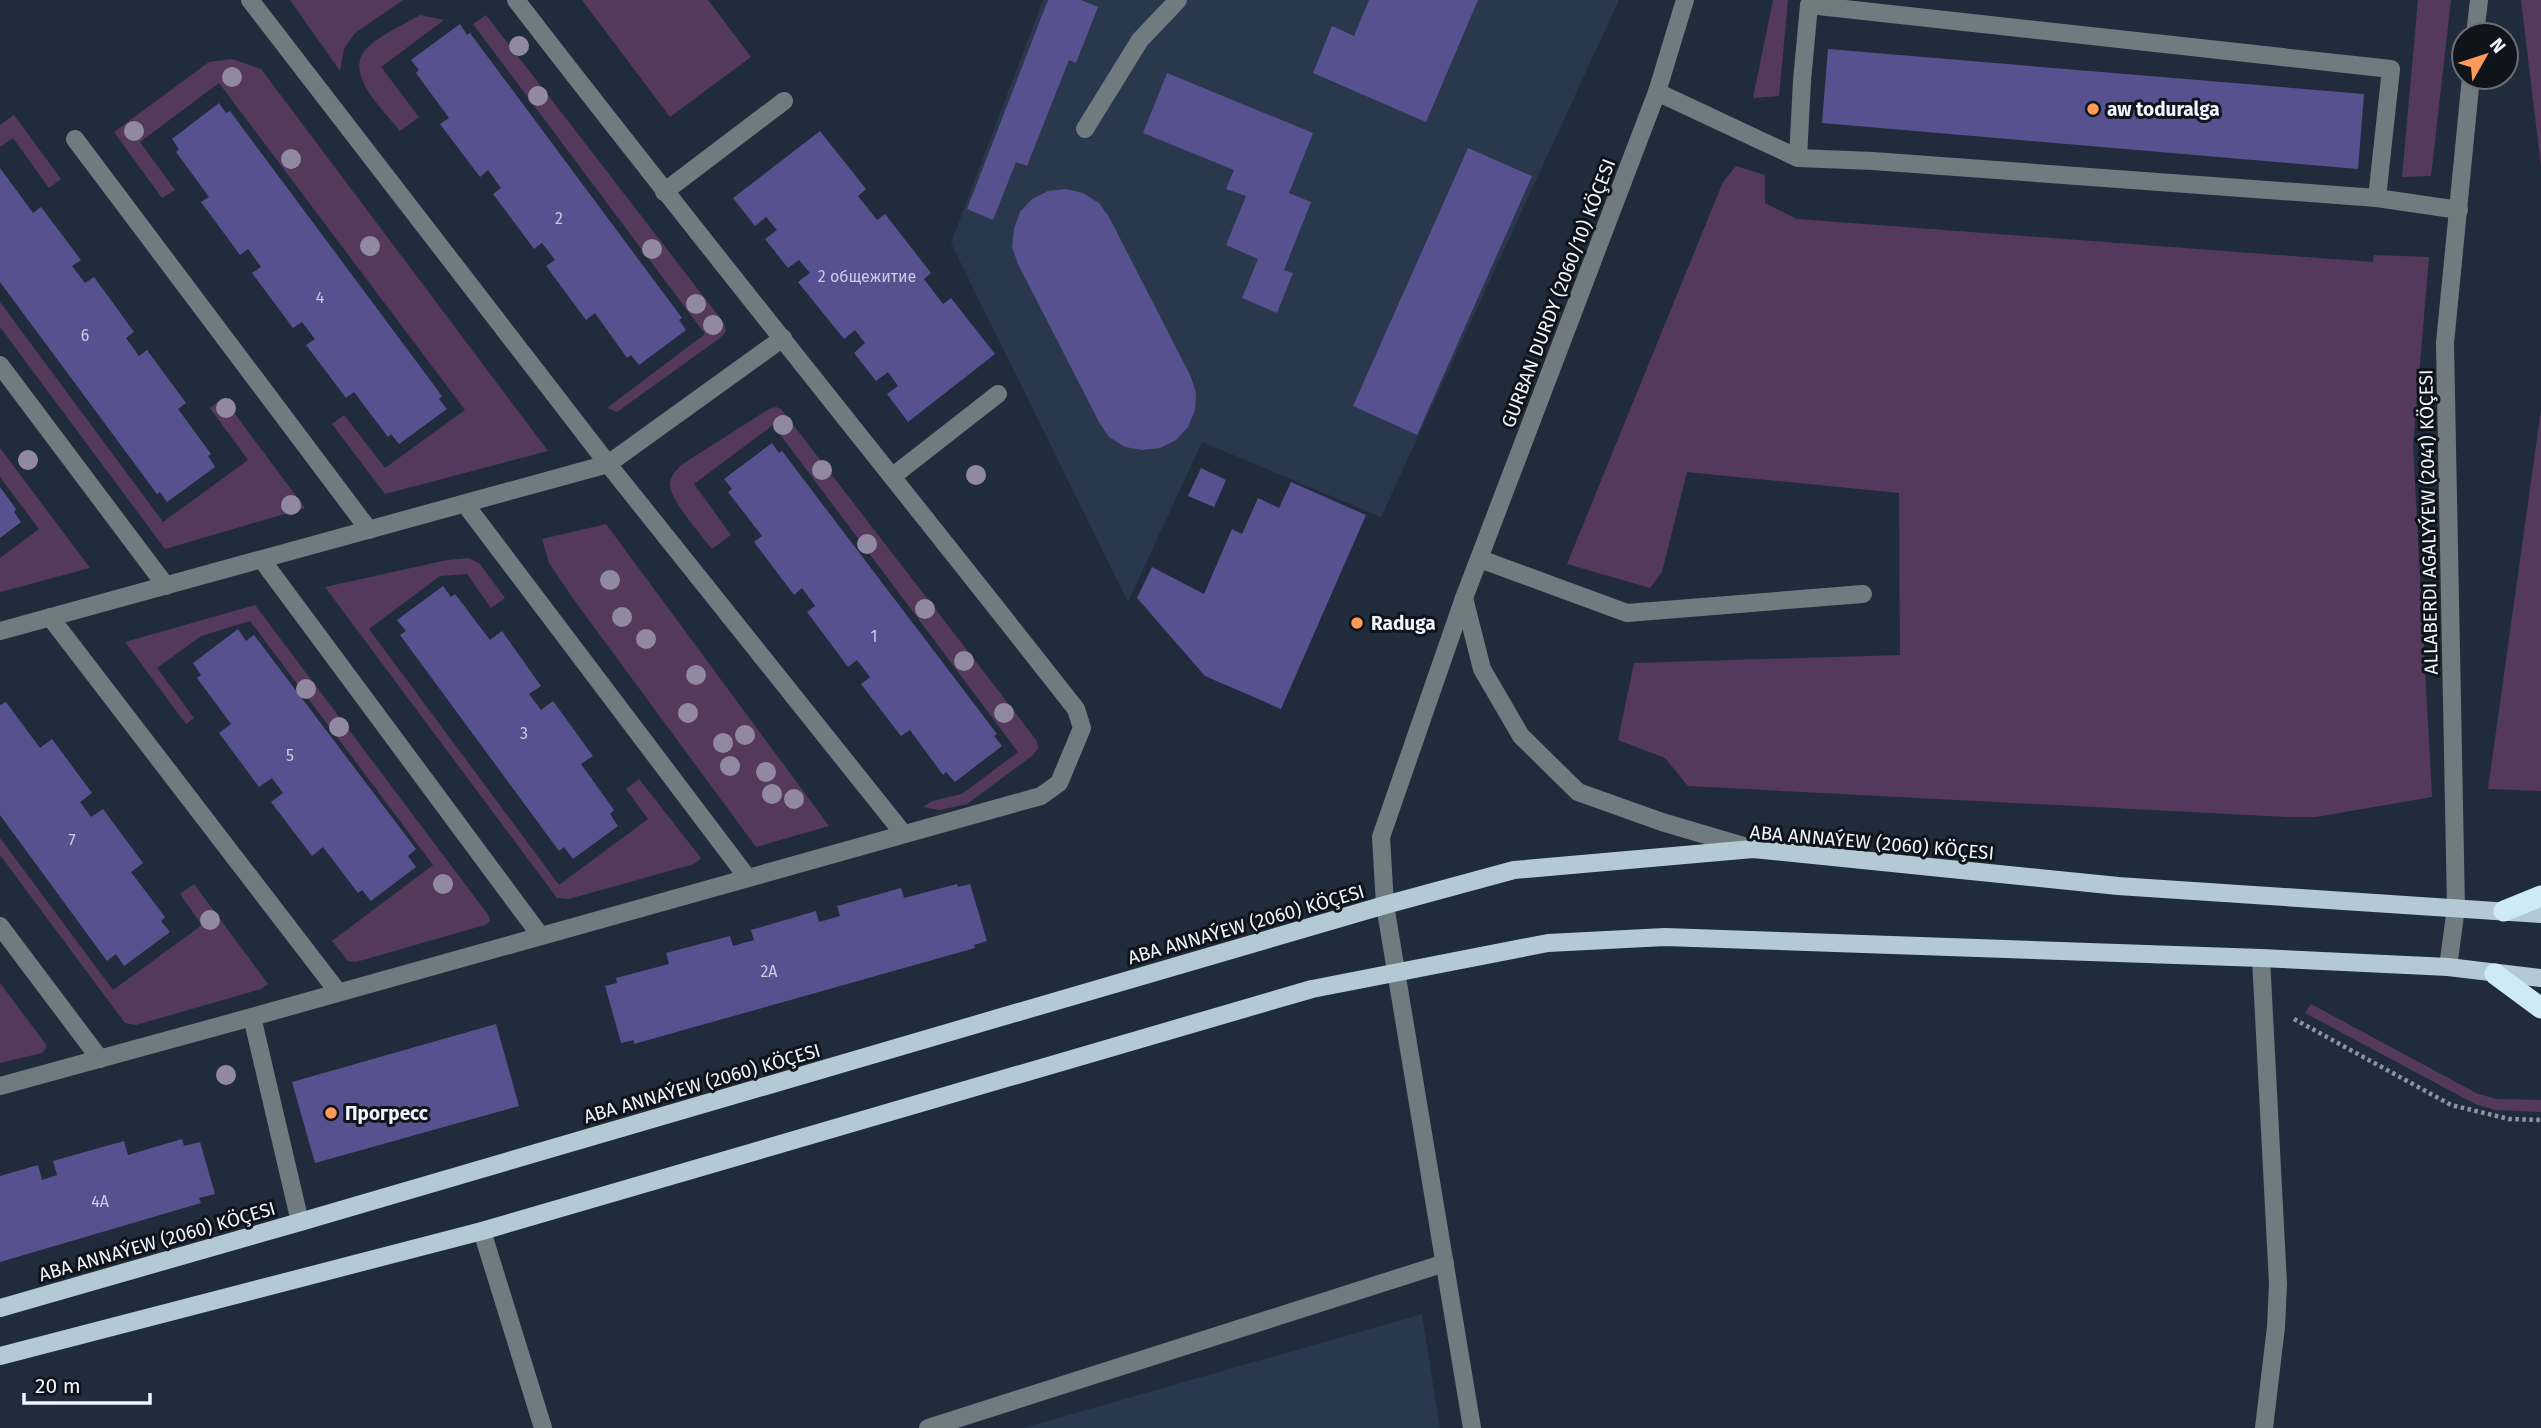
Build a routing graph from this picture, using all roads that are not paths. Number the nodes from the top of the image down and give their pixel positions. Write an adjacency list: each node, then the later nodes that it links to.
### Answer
1 (250, 0): 19 (street)
2 (516, 0): 13 (street)
3 (1178, 0): 10 (street)
4 (1685, 0): 8 (street, GURBAN DURDY (2060/10) KÖÇESI)
5 (2479, 0): 6 (street)
6 (2477, 21)
7 (2470, 91): 15 (street, ALLABERDI AGALYÝEW (2041) KÖÇESI)
8 (1657, 92): 12 (street); 23 (street, GURBAN DURDY (2060/10) KÖÇESI)
9 (784, 101): 13 (street)
10 (1085, 129)
11 (75, 139): 22 (street)
12 (1798, 158): 14 (street); 14 (street)
13 (664, 192): 16 (street)
14 (2377, 198): 15 (street)
15 (2459, 209): 35 (street, ALLABERDI AGALYÝEW (2041) KÖÇESI)
16 (783, 338): 19 (street); 20 (street)
17 (0, 365): 25 (street)
18 (998, 394): 20 (street)
19 (608, 464): 21 (street); 30 (street)
20 (893, 476): 30 (street)
21 (466, 504): 22 (street); 32 (street)
22 (369, 530): 24 (street)
23 (1479, 559): 26 (street); 27 (street, GURBAN DURDY (2060/10) KÖÇESI)
24 (262, 560): 25 (street); 39 (street)
25 (166, 586): 28 (street)
26 (1863, 594)
27 (1464, 598): 31 (street); 34 (street, GURBAN DURDY (2060/10) KÖÇESI)
28 (50, 617): 29 (street); 45 (street)
29 (0, 631)
30 (903, 833): 32 (street)
31 (1754, 849): 34 (main road, ABA ANNAÝEW (2060) KÖÇESI); 35 (main road, ABA ANNAÝEW (2060) KÖÇESI)
32 (747, 877): 39 (street)
33 (2541, 896): 36 (highway)
34 (1385, 905): 42 (street, GURBAN DURDY (2060/10) KÖÇESI); 50 (main road, ABA ANNAÝEW (2060) KÖÇESI)
35 (2456, 908): 36 (main road, ABA ANNAÝEW (2060) KÖÇESI); 41 (street, ALLABERDI AGALYÝEW (2041) KÖÇESI)
36 (2504, 911): 37 (main road, ABA ANNAÝEW (2060) KÖÇESI)
37 (2541, 914)
38 (0, 926): 48 (street)
39 (540, 935): 45 (street)
40 (2260, 958): 41 (main road); 42 (main road); 58 (street)
41 (2448, 967): 43 (main road)
42 (1397, 972): 51 (main road); 52 (street, GURBAN DURDY (2060/10) KÖÇESI)
43 (2495, 974): 44 (main road); 46 (highway)
44 (2541, 978)
45 (338, 992): 47 (street)
46 (2541, 1008)
47 (251, 1017): 48 (street); 50 (street)
48 (100, 1059): 49 (street)
49 (0, 1086)
50 (300, 1222): 53 (main road, ABA ANNAÝEW (2060) KÖÇESI)
51 (482, 1231): 54 (main road); 55 (street)
52 (1445, 1263): 56 (street); 57 (street, GURBAN DURDY (2060/10) KÖÇESI)
53 (0, 1308)
54 (0, 1356)
55 (542, 1428)
56 (928, 1428)
57 (1472, 1428)
58 (2264, 1428)

